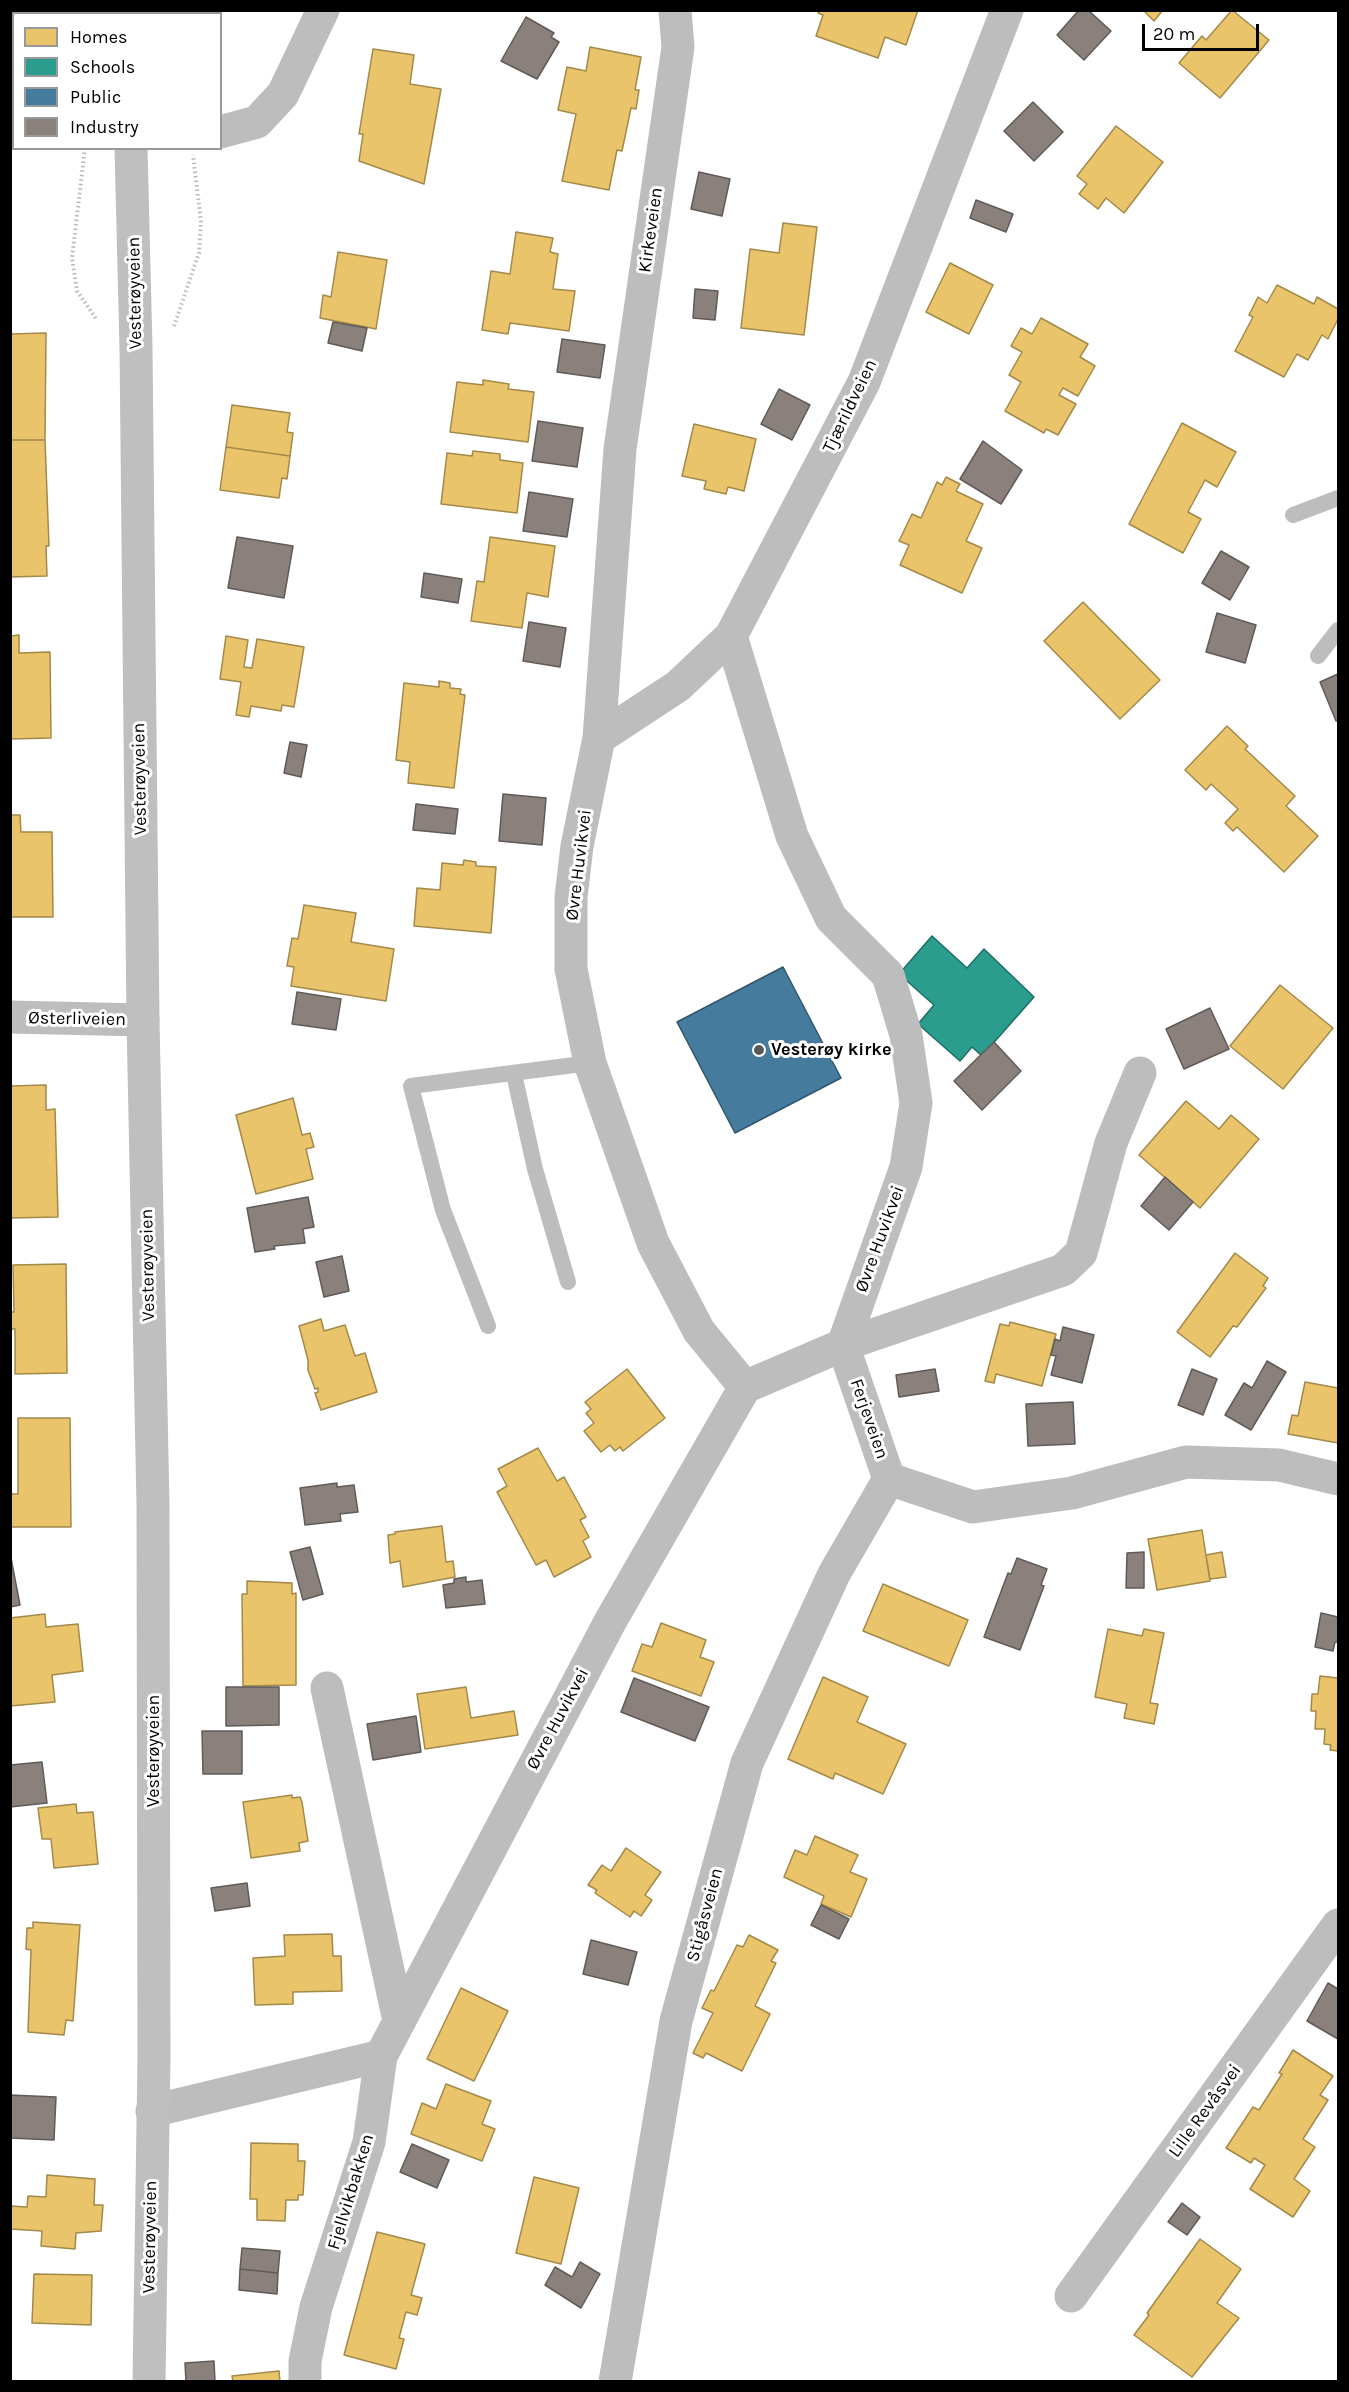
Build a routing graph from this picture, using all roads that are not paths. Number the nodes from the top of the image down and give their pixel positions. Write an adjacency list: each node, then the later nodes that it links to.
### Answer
1 (323, 10): 4 (street)
2 (675, 10): 6 (street, Kirkeveien)
3 (1007, 10): 10 (street, Tjærildveien)
4 (222, 131)
5 (131, 150): 14 (main road, Vesterøyveien)
6 (620, 449): 12 (street, Øvre Huvikvei)
7 (1338, 498): 8 (lane)
8 (1293, 515)
9 (1338, 630): 11 (lane)
10 (731, 636): 12 (street, Tjærildveien); 20 (street, Øvre Huvikvei)
11 (1318, 657)
12 (599, 738): 15 (street, Øvre Huvikvei)
13 (10, 1017): 14 (street, Østerliveien)
14 (142, 1020): 28 (main road, Vesterøyveien)
15 (590, 1064): 17 (lane); 21 (street, Øvre Huvikvei)
16 (1140, 1073): 20 (street)
17 (514, 1074): 18 (lane); 19 (lane)
18 (568, 1282)
19 (488, 1326)
20 (843, 1345): 21 (street); 22 (street, Ferjeveien)
21 (745, 1387): 26 (street, Øvre Huvikvei)
22 (890, 1479): 23 (street, Ferjeveien); 32 (street, Stigåsveien)
23 (1338, 1479)
24 (327, 1688): 26 (street)
25 (1338, 1925): 29 (street, Lille Revåsvei)
26 (399, 2021): 27 (street, Øvre Huvikvei)
27 (381, 2056): 28 (street); 31 (street, Fjellvikbakken)
28 (152, 2111): 30 (main road, Vesterøyveien)
29 (1071, 2296)
30 (149, 2382)
31 (305, 2382)
32 (615, 2382)

